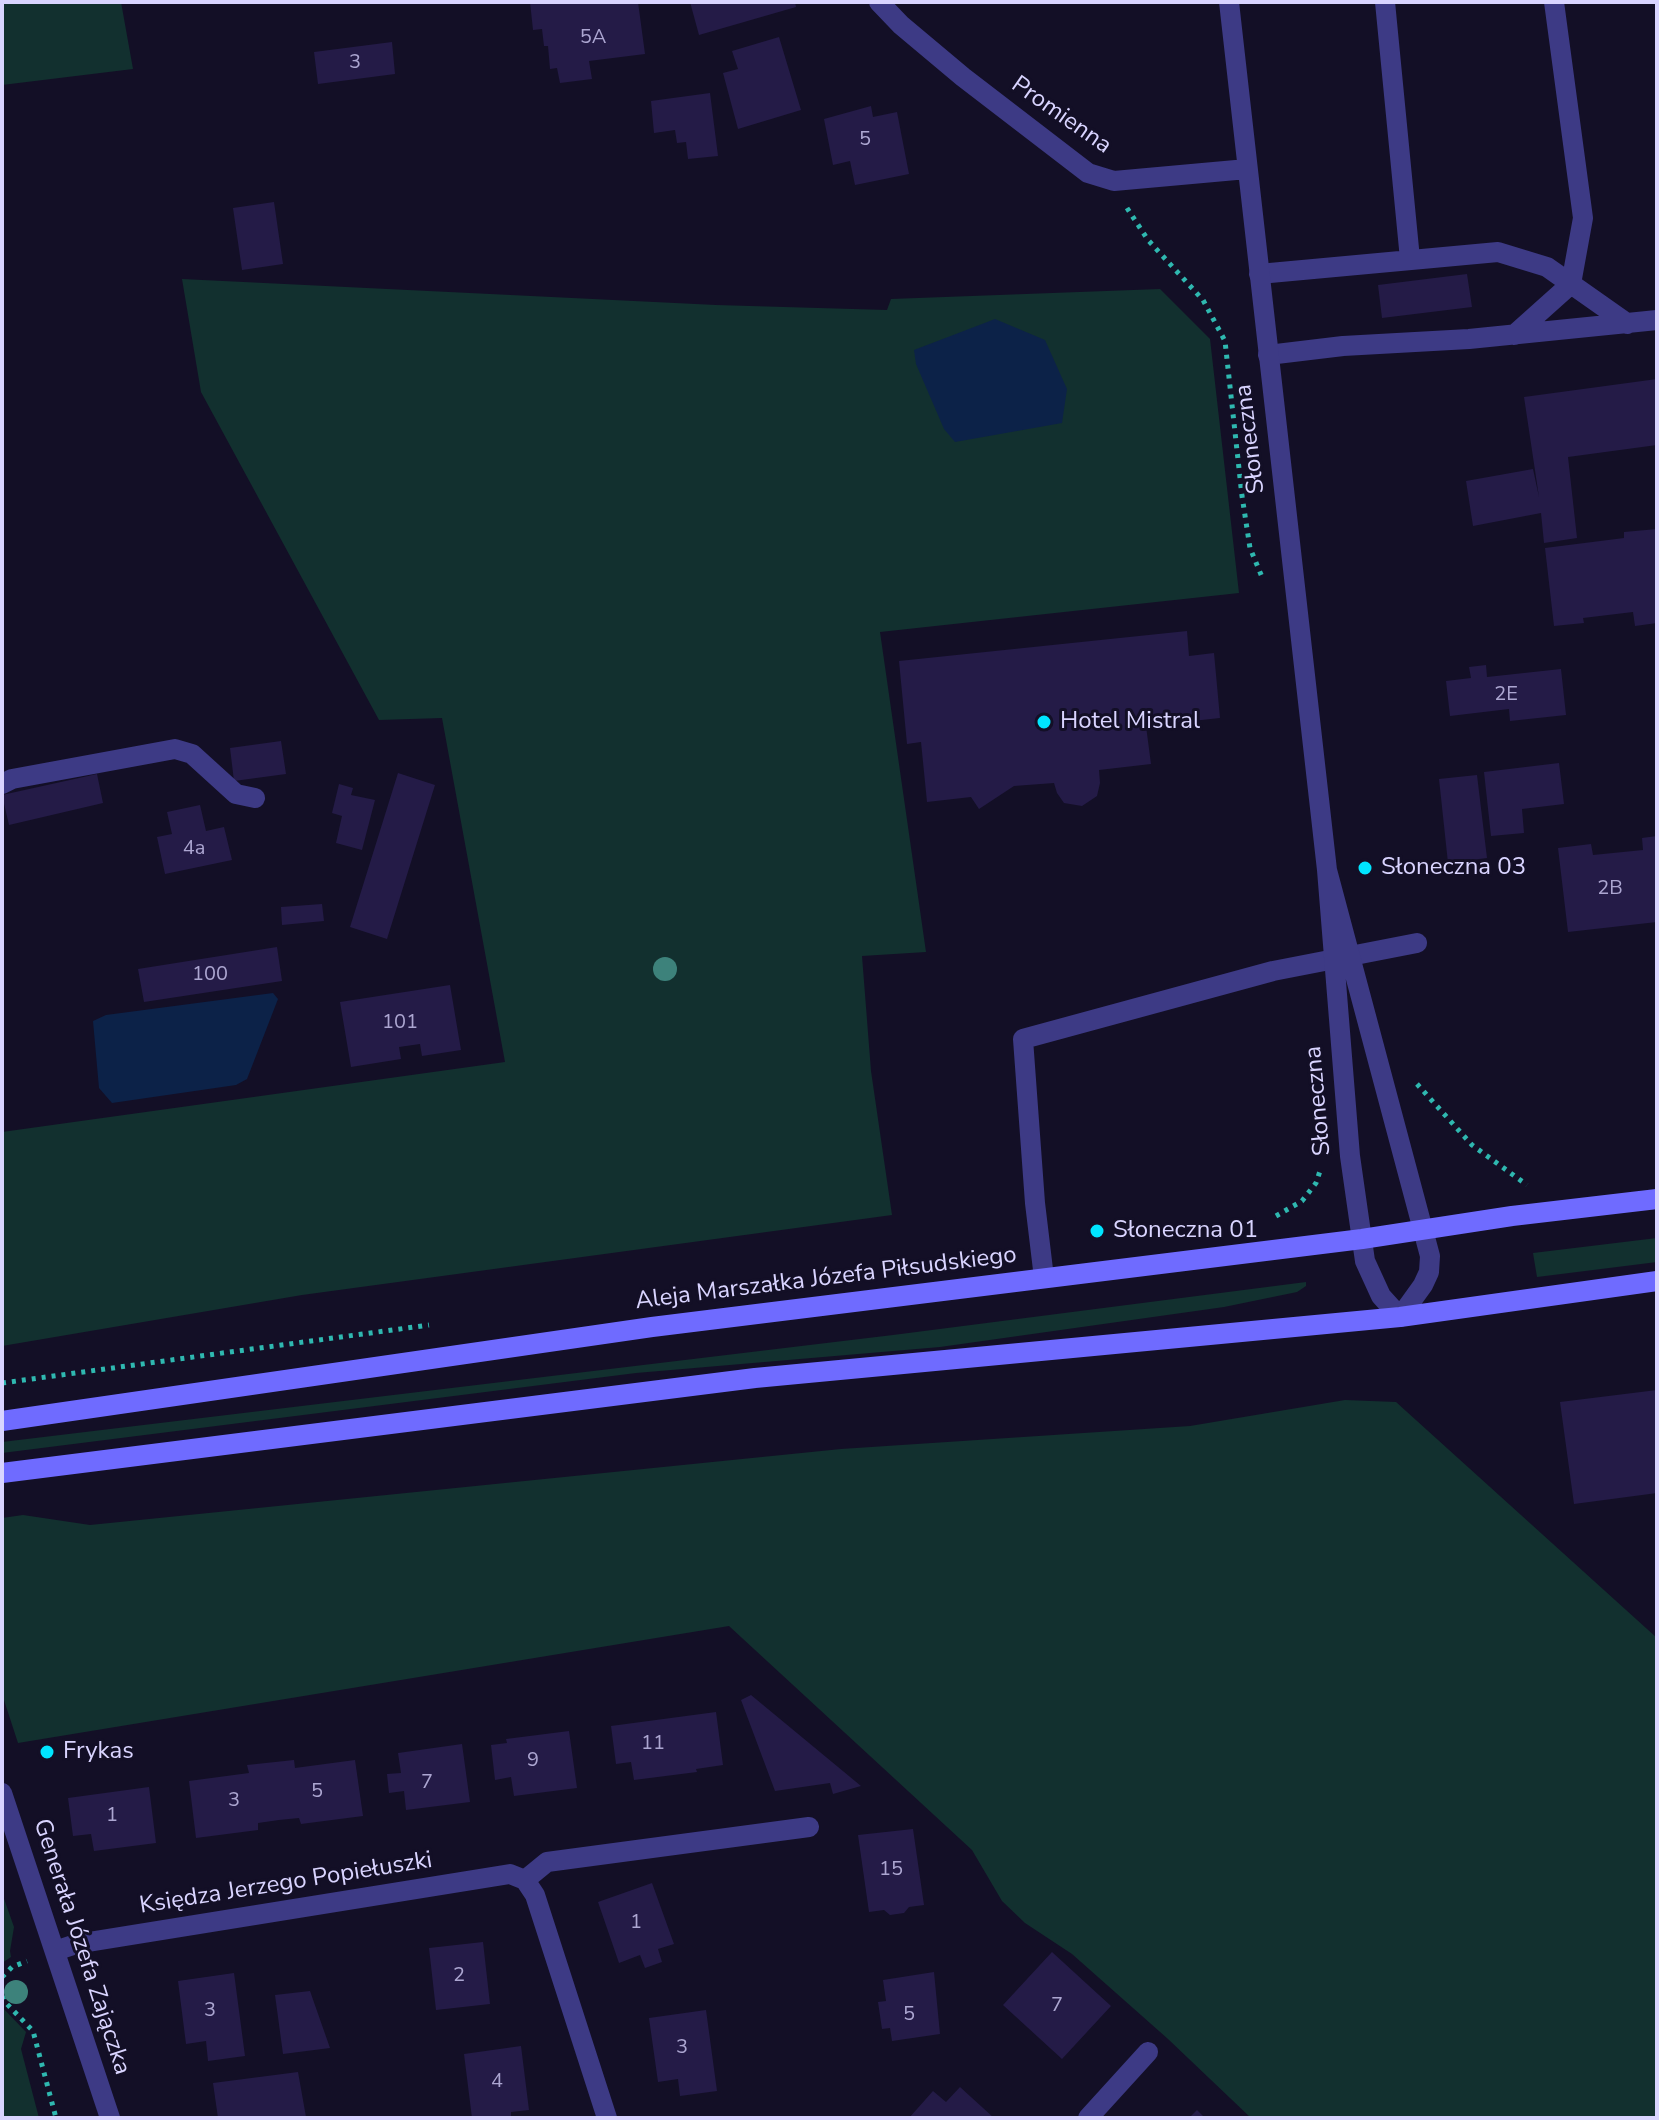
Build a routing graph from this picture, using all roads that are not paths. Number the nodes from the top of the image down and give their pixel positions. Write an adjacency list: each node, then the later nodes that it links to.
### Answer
1 (879, 2): 5 (street, Promienna)
2 (1229, 2): 5 (street, Słoneczna)
3 (1385, 2): 6 (street)
4 (1554, 2): 8 (street)
5 (1247, 169): 7 (street, Słoneczna)
6 (1410, 259): 7 (street); 8 (street)
7 (1259, 274): 12 (street, Słoneczna)
8 (1571, 284): 10 (street); 11 (street)
9 (1657, 320): 10 (street)
10 (1628, 324): 11 (street)
11 (1514, 335): 12 (street)
12 (1268, 355): 16 (street, Słoneczna)
13 (2, 784): 14 (street)
14 (255, 798)
15 (1417, 943): 16 (street)
16 (1342, 957): 18 (street, Słoneczna); 19 (street, Słoneczna); 20 (street)
17 (1657, 1199): 18 (main road, Aleja Marszałka Józefa Piłsudskiego)
18 (1424, 1230): 19 (main road, Aleja Marszałka Józefa Piłsudskiego); 22 (street, Słoneczna)
19 (1362, 1239): 20 (main road, Aleja Marszałka Józefa Piłsudskiego); 22 (street, Słoneczna)
20 (1044, 1278): 23 (main road, Aleja Marszałka Józefa Piłsudskiego)
21 (1657, 1281): 22 (main road)
22 (1400, 1317): 24 (main road)
23 (2, 1421)
24 (2, 1473)
25 (2, 1793): 28 (street, Generała Józefa Zajączka)
26 (809, 1827): 27 (street)
27 (530, 1888): 28 (street, Księdza Jerzego Popiełuszki); 31 (street)
28 (55, 1951): 30 (street, Generała Józefa Zajączka)
29 (1148, 2052): 32 (street)
30 (110, 2118)
31 (607, 2118)
32 (1088, 2118)

